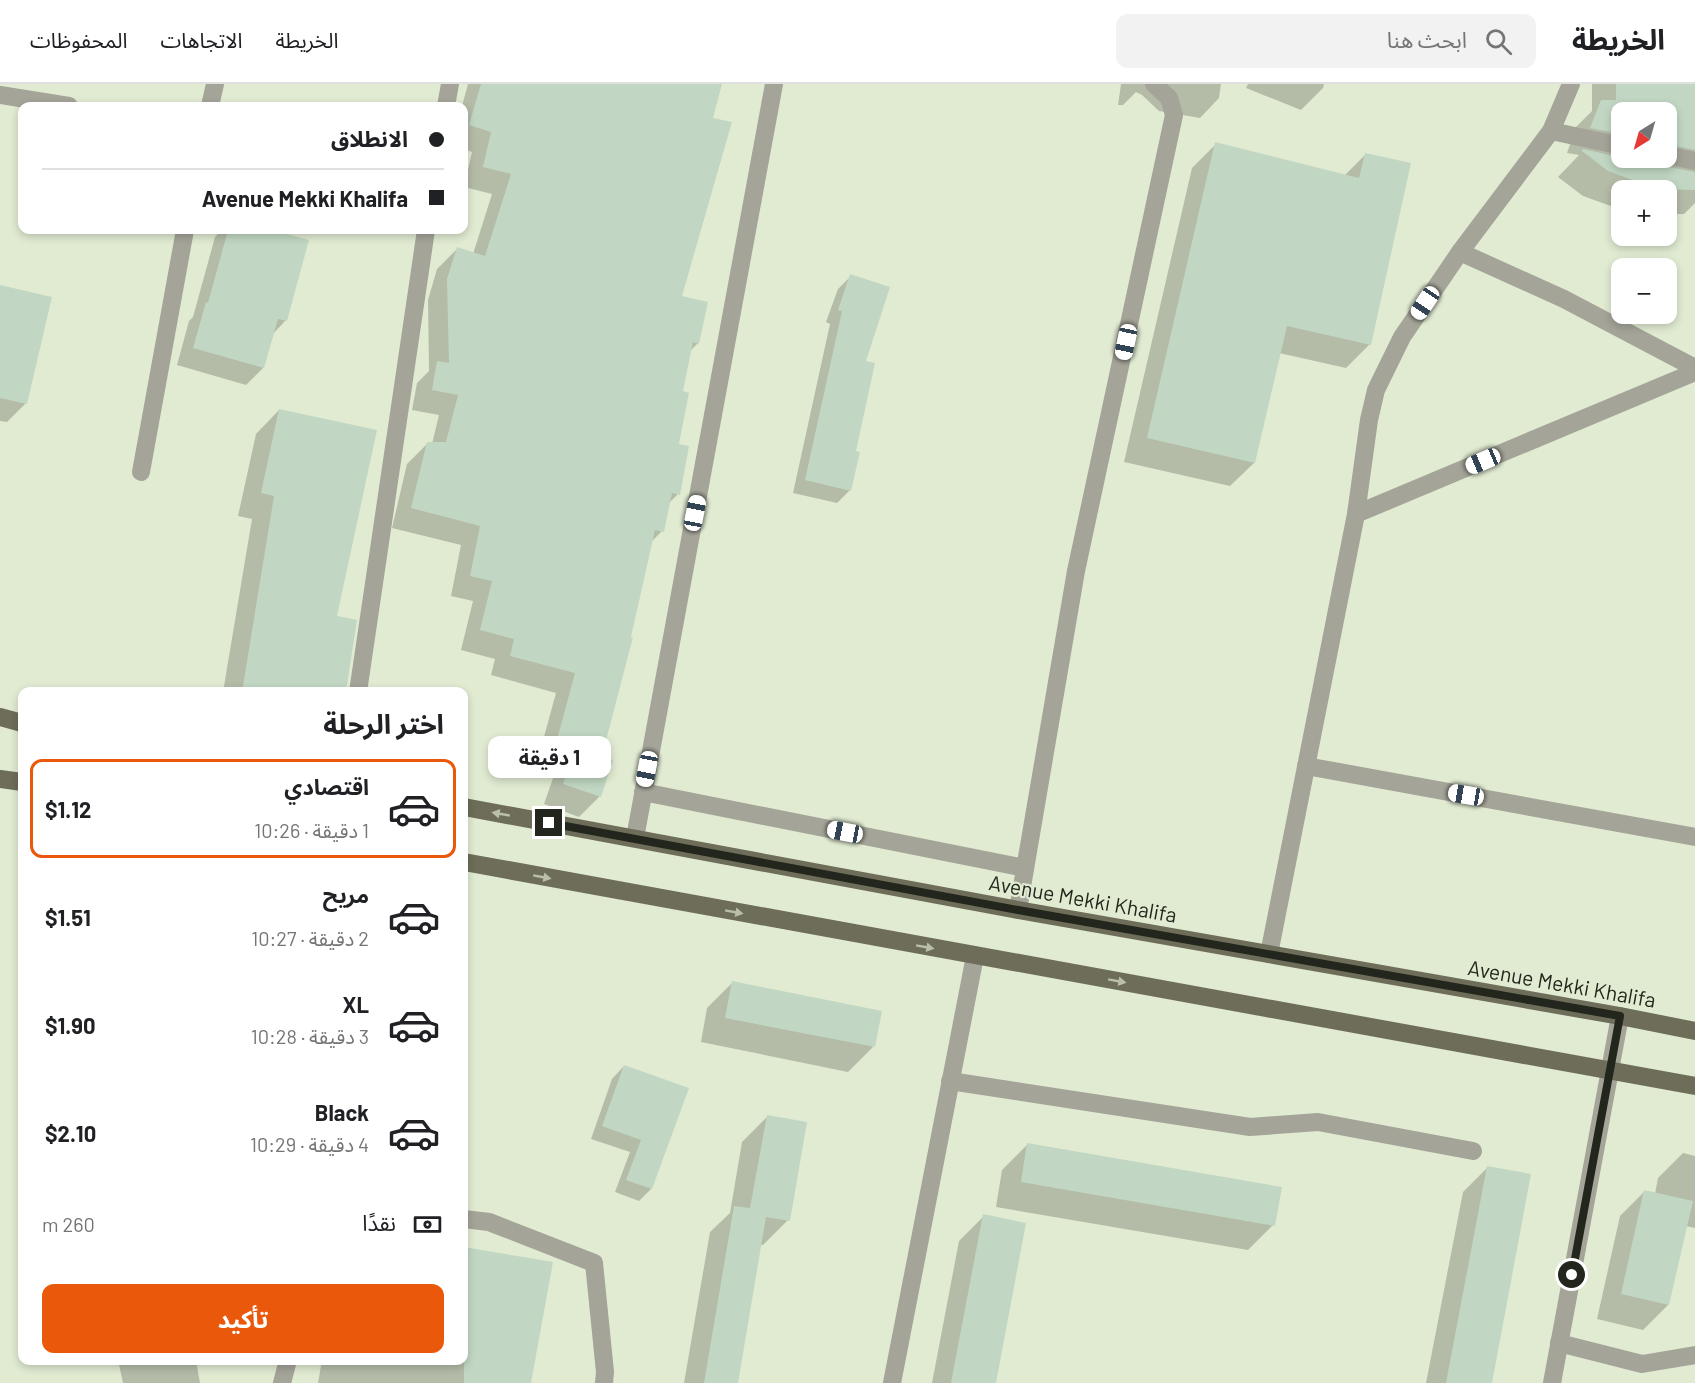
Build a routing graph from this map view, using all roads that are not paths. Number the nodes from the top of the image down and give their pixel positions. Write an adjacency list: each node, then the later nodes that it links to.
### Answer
1 (215, 84): 8 (street)
2 (450, 84): 9 (street)
3 (774, 84): 26 (street)
4 (1154, 84): 31 (street)
5 (1571, 84): 10 (street)
6 (0, 95): 7 (street)
7 (44, 102)
8 (211, 102)
9 (447, 102)
10 (1551, 131): 11 (street); 16 (street)
11 (1611, 144)
12 (1677, 157): 13 (street)
13 (1695, 161)
14 (184, 234): 18 (street)
15 (425, 234): 20 (street)
16 (1460, 252): 17 (street); 19 (street)
17 (1695, 370): 19 (street)
18 (141, 472)
19 (1356, 514): 23 (street)
20 (359, 687)
21 (0, 717): 22 (main road)
22 (18, 722)
23 (1306, 766): 28 (street); 33 (street)
24 (0, 779): 25 (main road)
25 (18, 781)
26 (643, 792): 29 (street); 31 (street)
27 (468, 808): 29 (main road, Avenue Mekki Khalifa, one-way to 27)
28 (1695, 837)
29 (634, 838): 32 (main road, Avenue Mekki Khalifa)
30 (468, 863): 34 (main road, one-way to 34)
31 (1025, 868): 32 (street)
32 (1018, 910): 33 (main road, Avenue Mekki Khalifa)
33 (1269, 954): 35 (main road, Avenue Mekki Khalifa)
34 (975, 956): 37 (main road, one-way to 37); 38 (street)
35 (1620, 1016): 36 (main road, Avenue Mekki Khalifa); 37 (street)
36 (1695, 1031)
37 (1610, 1070): 39 (main road); 42 (street)
38 (950, 1081): 40 (street); 47 (street)
39 (1695, 1086)
40 (1473, 1151)
41 (468, 1219): 46 (street)
42 (1559, 1343): 43 (street); 48 (street)
43 (1695, 1355)
44 (287, 1365): 45 (street)
45 (282, 1383)
46 (604, 1383)
47 (892, 1383)
48 (1552, 1383)

